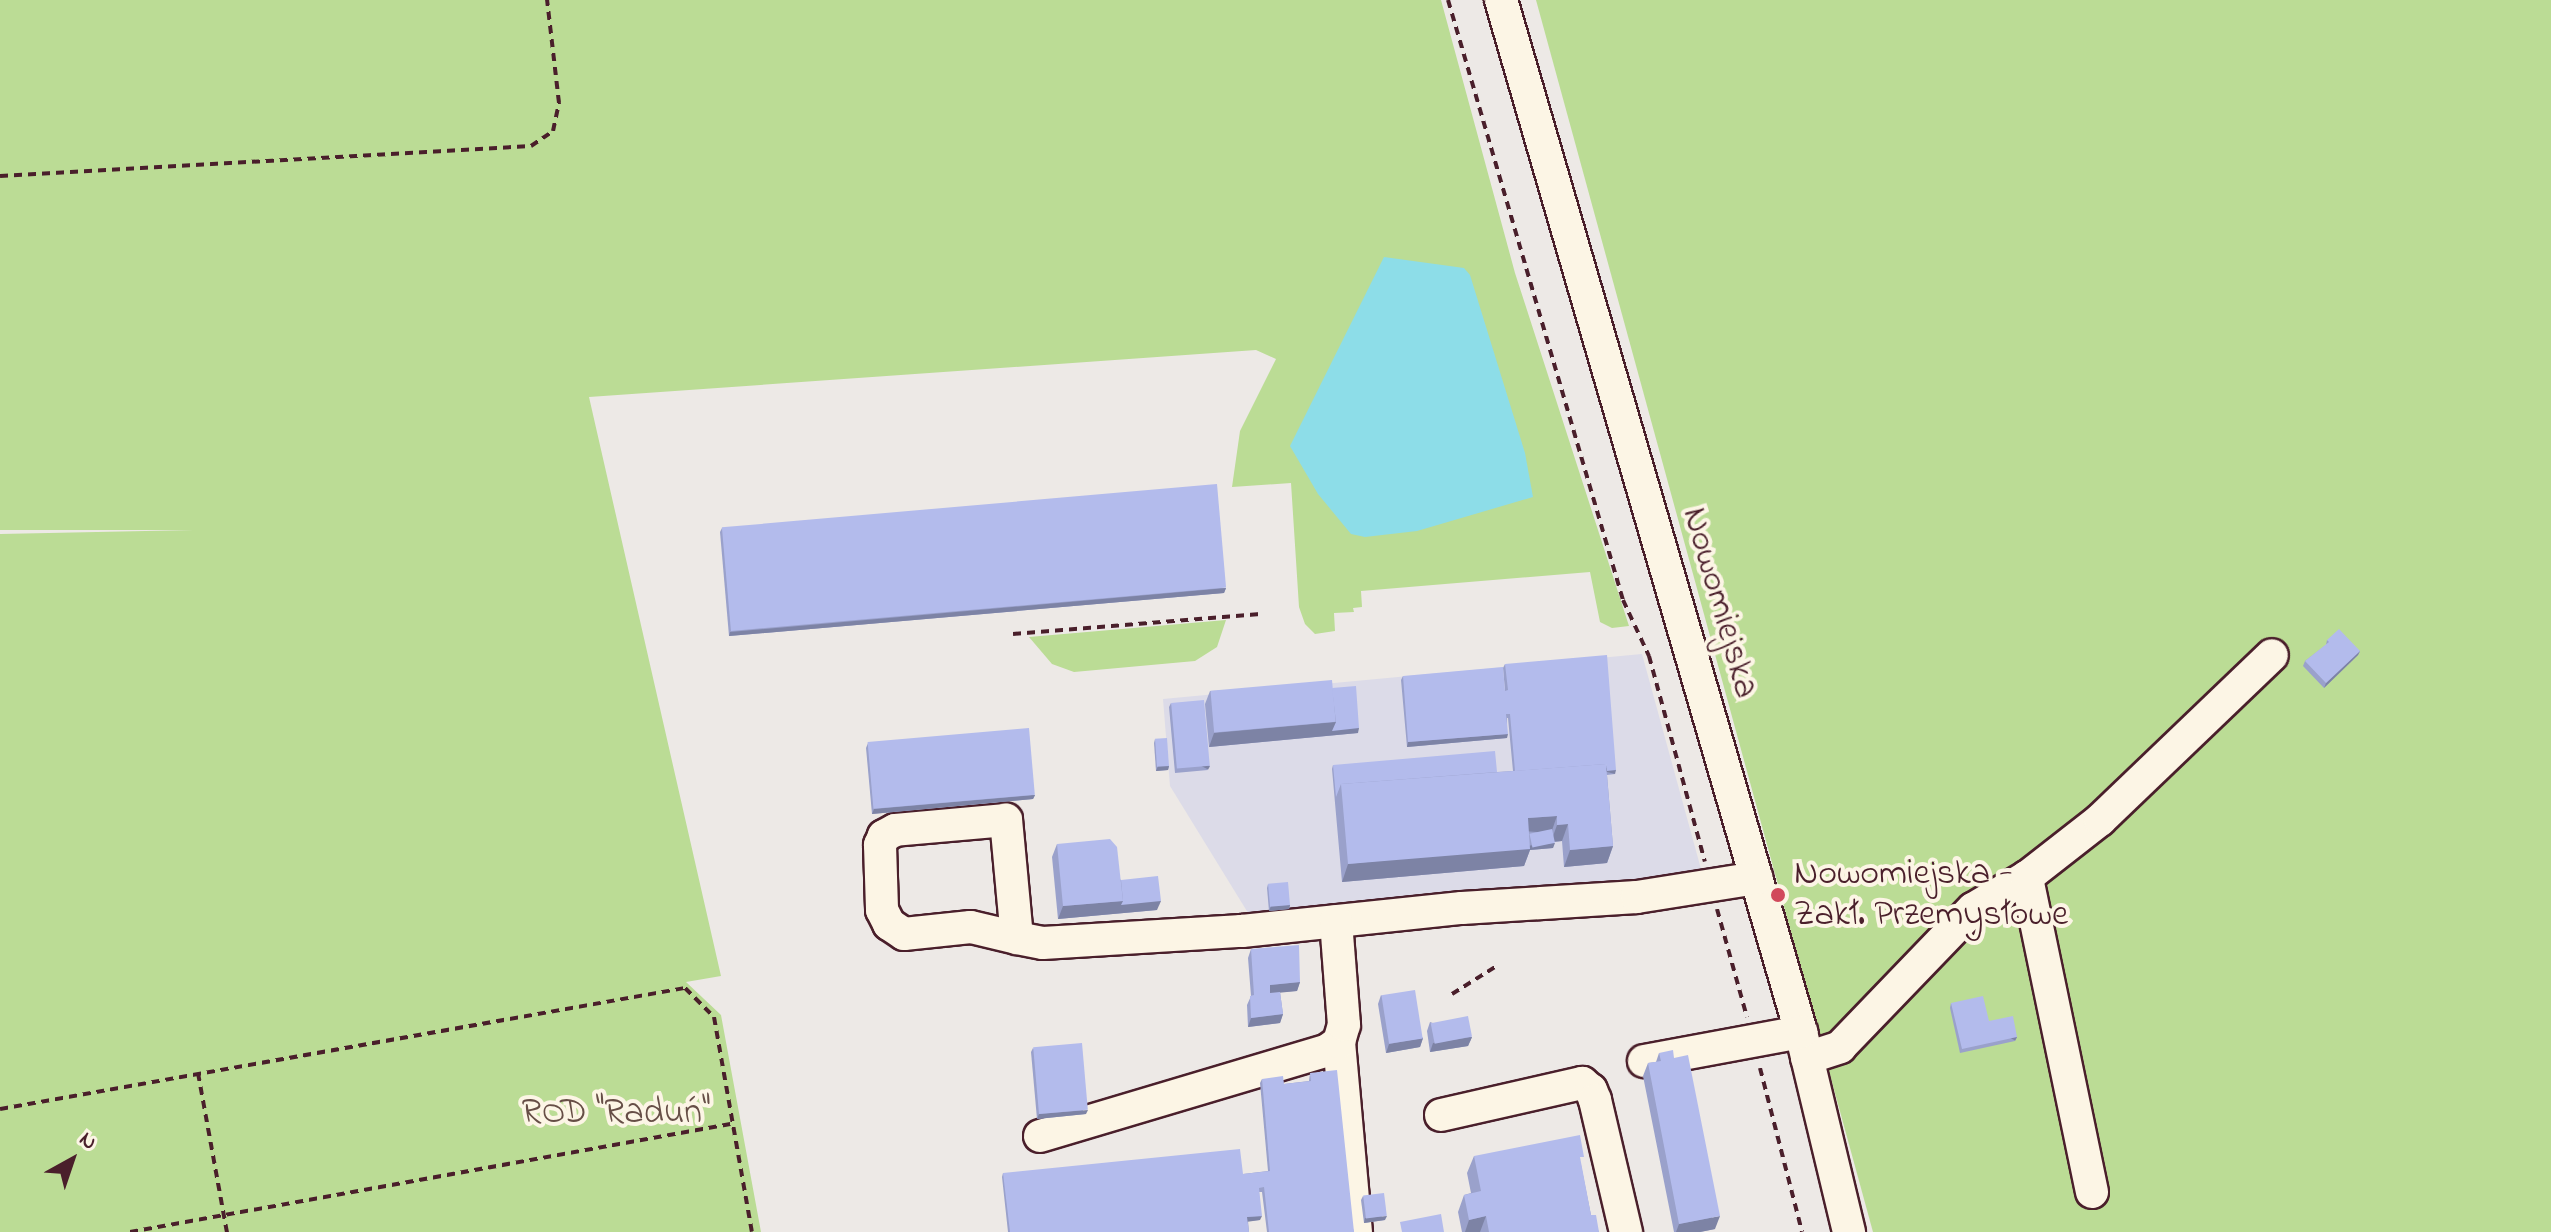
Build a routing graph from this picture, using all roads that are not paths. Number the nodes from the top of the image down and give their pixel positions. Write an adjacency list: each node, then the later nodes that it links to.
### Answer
1 (1501, 0): 4 (street, Nowomiejska)
2 (2272, 655): 3 (street)
3 (2027, 877): 8 (street); 12 (street)
4 (1757, 878): 5 (street); 8 (street, Nowomiejska)
5 (1336, 921): 6 (street); 7 (street)
6 (1017, 938): 6 (street)
7 (1339, 1042): 11 (street); 13 (street)
8 (1804, 1045): 9 (street); 15 (street, Nowomiejska)
9 (1644, 1061)
10 (1441, 1115): 14 (street)
11 (1040, 1136)
12 (2092, 1192)
13 (1356, 1232)
14 (1626, 1232)
15 (1849, 1232)

